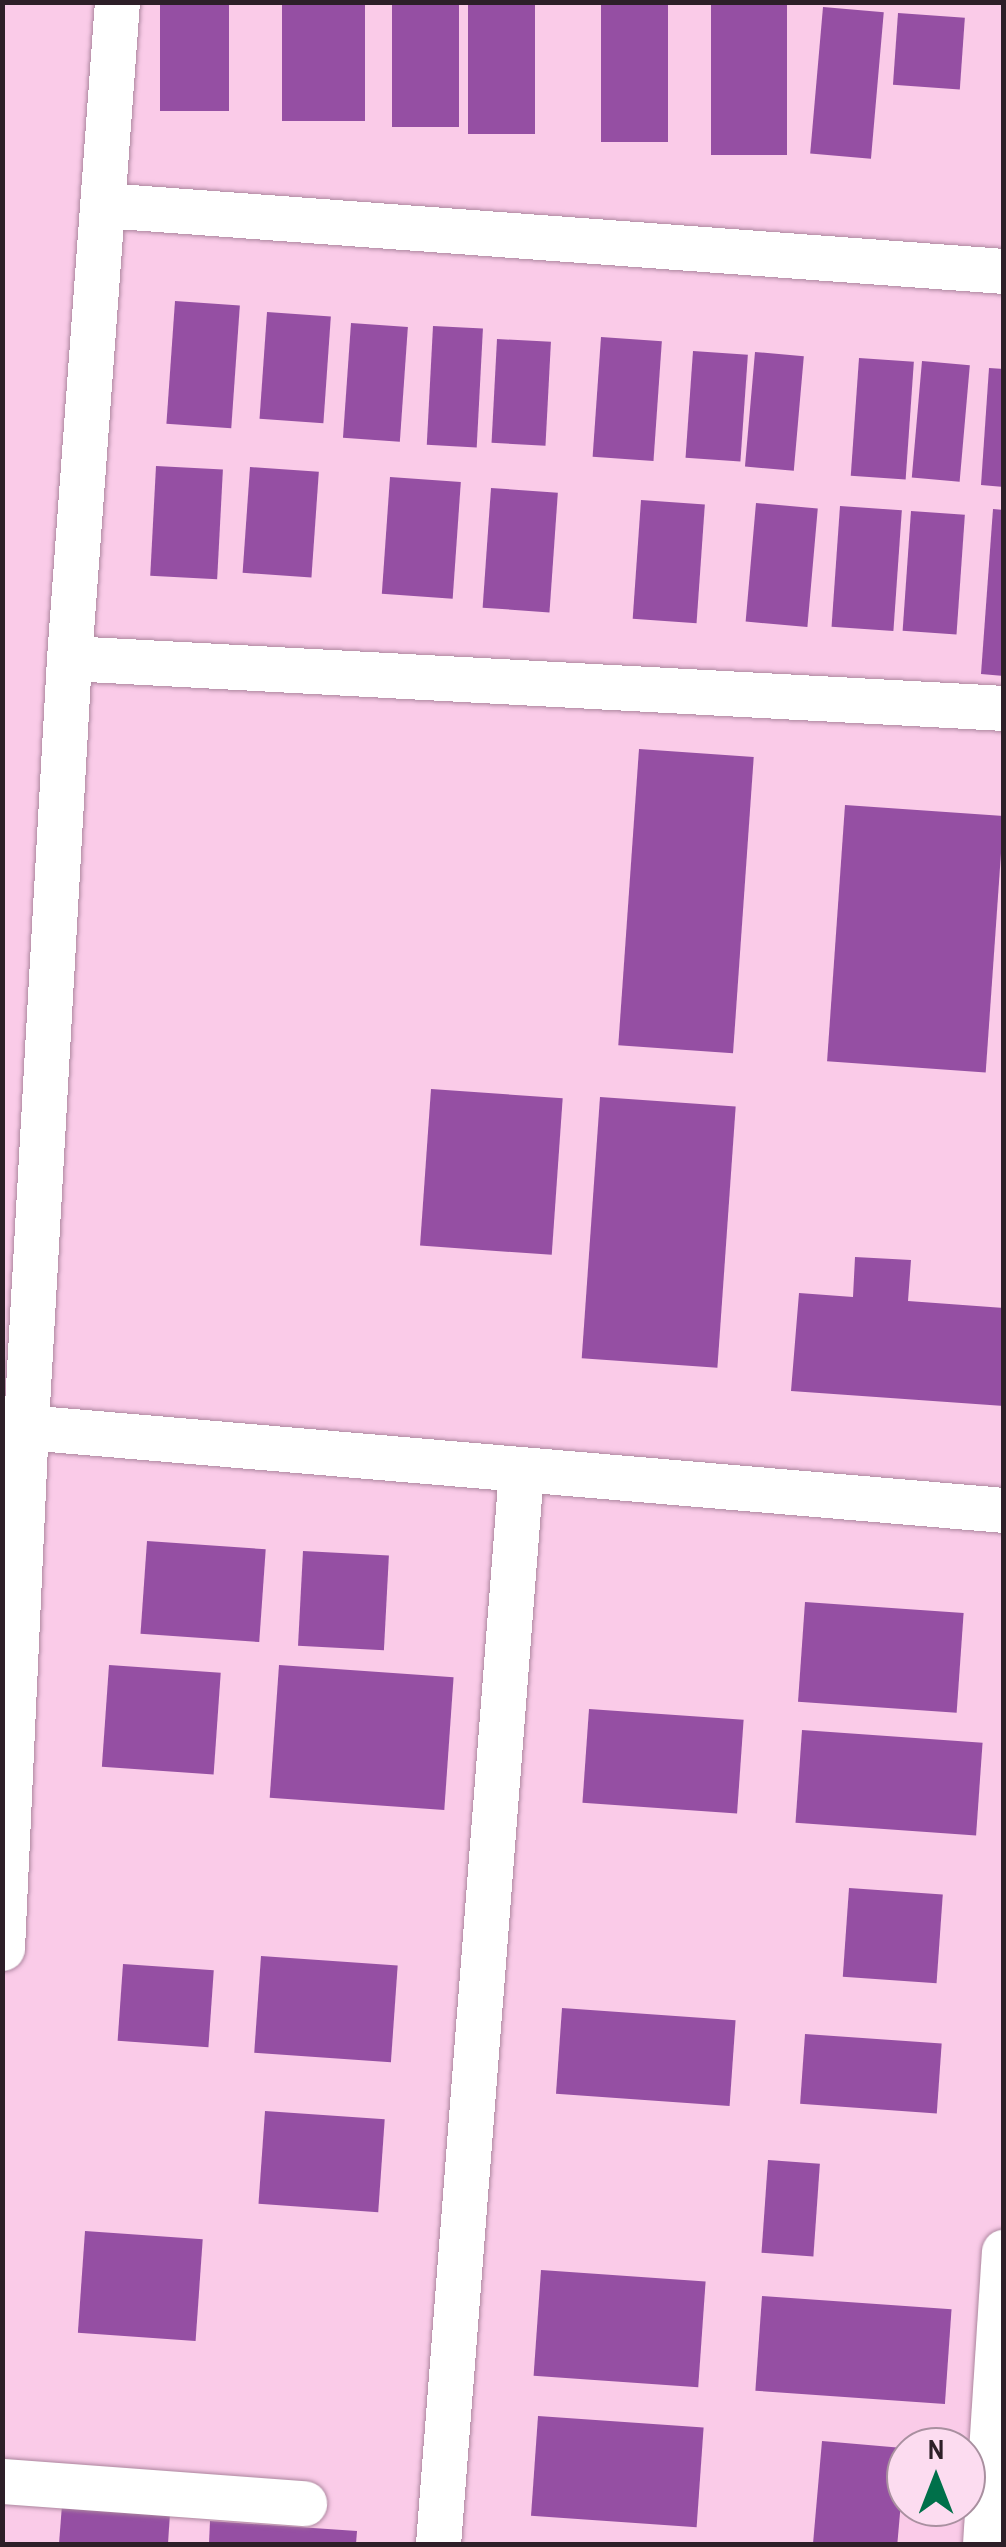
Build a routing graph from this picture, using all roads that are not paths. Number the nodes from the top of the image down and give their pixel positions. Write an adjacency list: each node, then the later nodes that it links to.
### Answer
1 (117, 2): 2 (street)
2 (103, 205): 3 (street); 4 (street)
3 (1004, 271)
4 (69, 658): 5 (street); 6 (street)
5 (1004, 708)
6 (14, 1424): 7 (street); 9 (street)
7 (521, 1470): 8 (street); 13 (street)
8 (1004, 1510)
9 (2, 1948)
10 (1004, 2252): 14 (street)
11 (2, 2481): 12 (street)
12 (304, 2503)
13 (438, 2544)
14 (986, 2544)

